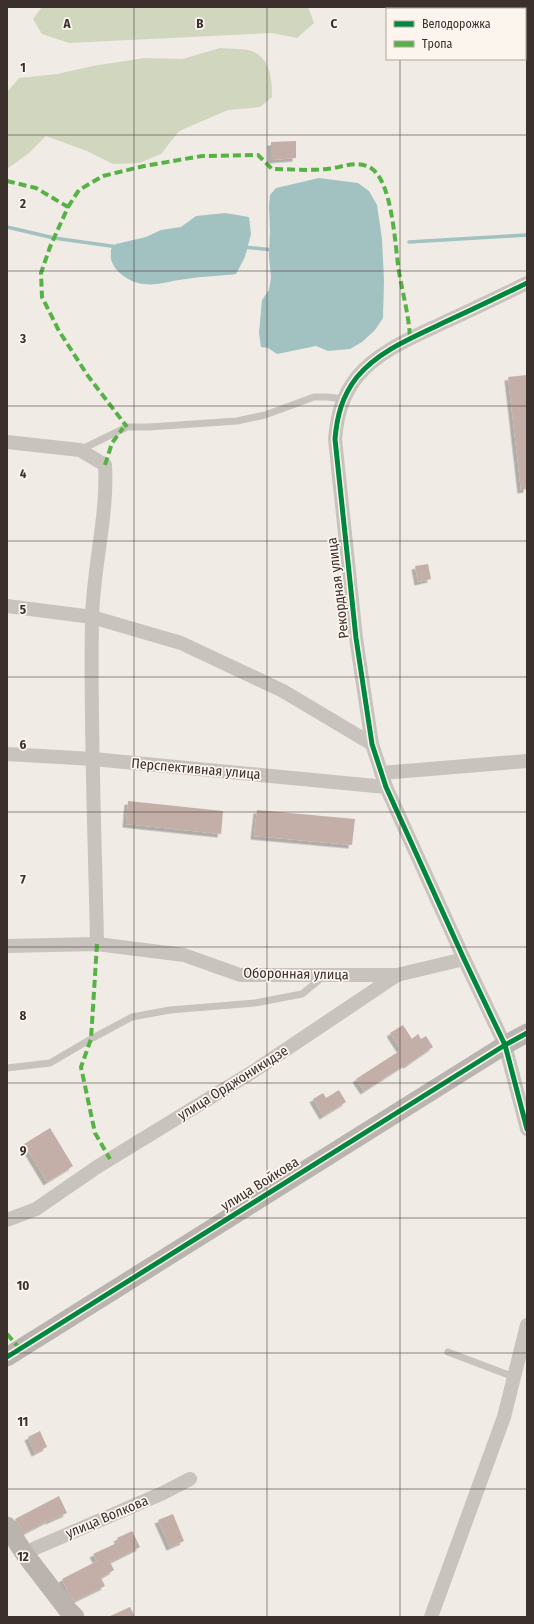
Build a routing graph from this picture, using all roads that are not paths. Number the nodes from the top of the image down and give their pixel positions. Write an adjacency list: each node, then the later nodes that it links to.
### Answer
1 (527, 284): 2 (street, Рекордная улица)
2 (343, 399): 4 (lane); 7 (street, Рекордная улица)
3 (7, 442): 4 (street)
4 (80, 450): 6 (street)
5 (7, 606): 6 (street)
6 (92, 617): 7 (street); 9 (street)
7 (372, 744): 11 (street, Рекордная улица)
8 (7, 754): 9 (street, Перспективная улица)
9 (93, 759): 12 (street, Перспективная улица); 13 (street)
10 (527, 761): 11 (street)
11 (381, 773): 12 (street, Рекордная улица)
12 (386, 787): 15 (street, Рекордная улица)
13 (97, 944): 14 (street, Оборонная улица); 16 (street, Оборонная улица)
14 (7, 946)
15 (464, 959): 17 (street, улица Орджоникидзе); 19 (street, Рекордная улица)
16 (326, 975): 17 (street, Оборонная улица); 20 (lane)
17 (397, 975): 22 (street, улица Орджоникидзе)
18 (527, 1033): 19 (street, улица Войкова)
19 (505, 1045): 21 (street, Рекордная улица); 25 (street, улица Войкова)
20 (7, 1068)
21 (527, 1128)
22 (7, 1220)
23 (527, 1325): 26 (street)
24 (448, 1352): 26 (lane)
25 (7, 1357)
26 (514, 1378): 31 (street)
27 (190, 1479): 29 (street, улица Волкова)
28 (7, 1526): 29 (street)
29 (24, 1553): 30 (street)
30 (75, 1617)
31 (431, 1617)

